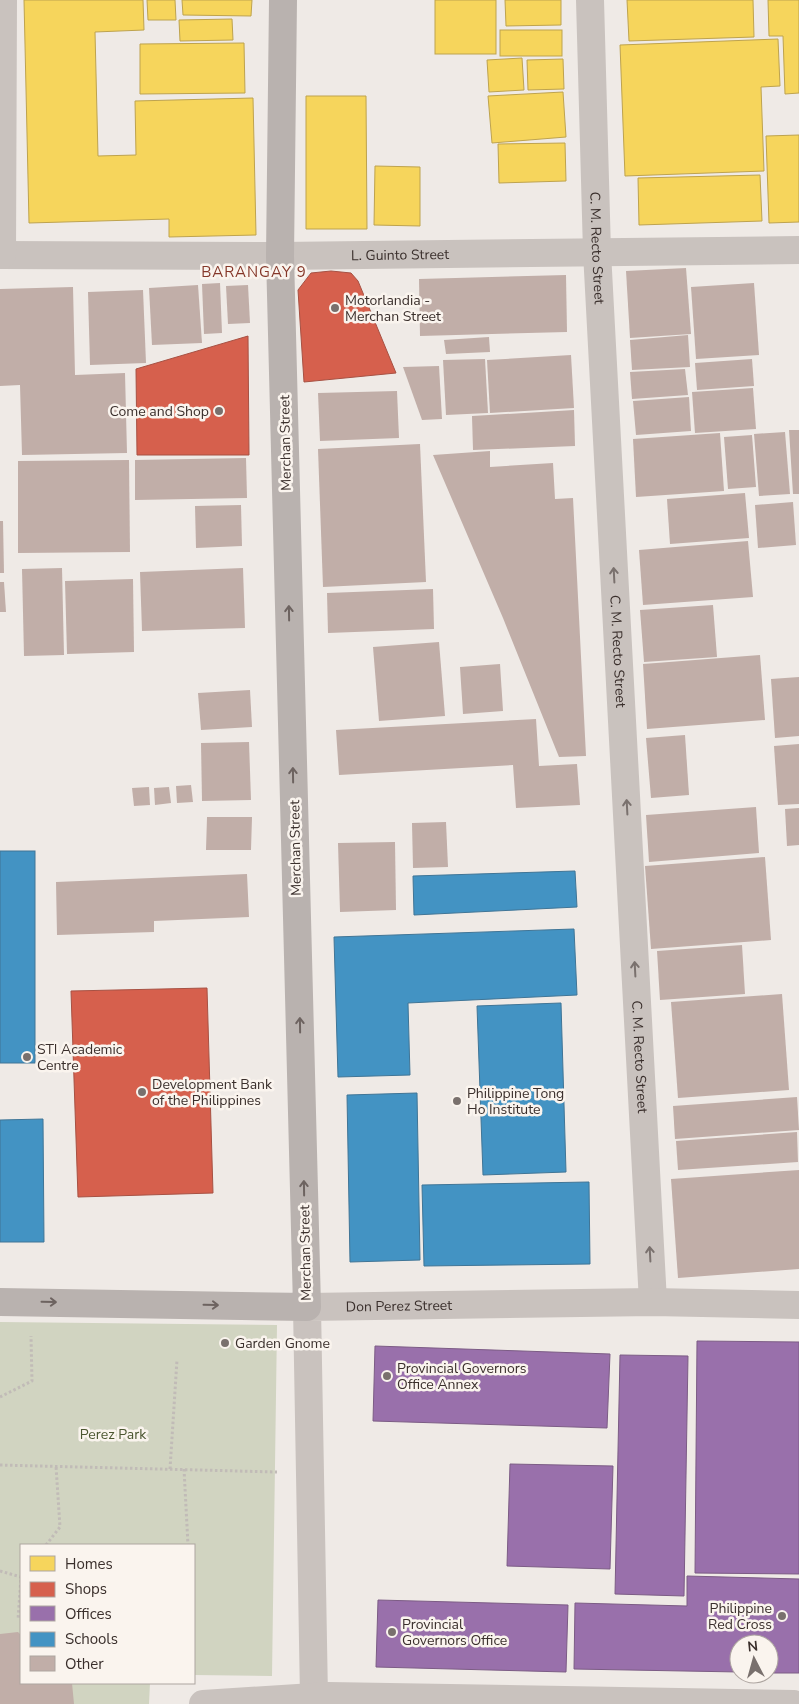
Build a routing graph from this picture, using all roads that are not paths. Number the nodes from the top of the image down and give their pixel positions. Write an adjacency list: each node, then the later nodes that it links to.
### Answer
1 (3, 0): 6 (street)
2 (284, 0): 7 (main road, Merchan Street)
3 (590, 0): 5 (street, C. M. Recto Street)
4 (799, 250): 5 (street, L. Guinto Street)
5 (597, 252): 7 (street, L. Guinto Street); 9 (street, C. M. Recto Street, one-way to 5)
6 (1, 255): 7 (street, L. Guinto Street)
7 (280, 256): 11 (main road, Merchan Street, one-way to 7)
8 (0, 1302): 11 (main road, Don Perez Street, one-way to 11)
9 (653, 1302): 10 (street, Don Perez Street); 11 (street, Don Perez Street)
10 (799, 1305)
11 (307, 1306): 12 (street, Merchan Street)
12 (314, 1697): 13 (street); 14 (street)
13 (441, 1700): 15 (street)
14 (203, 1704)
15 (794, 1704)

